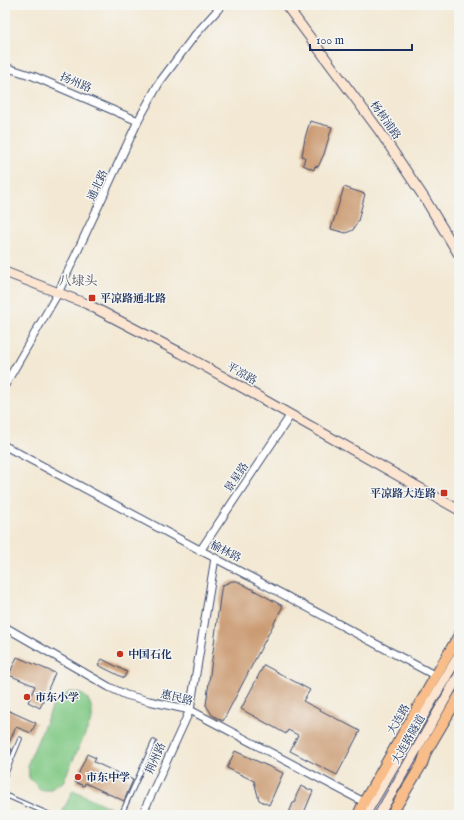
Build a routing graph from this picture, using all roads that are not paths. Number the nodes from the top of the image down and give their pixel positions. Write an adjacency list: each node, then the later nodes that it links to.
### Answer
1 (222, 5): 4 (street, 通北路)
2 (291, 7): 5 (main road, 杨树浦路)
3 (5, 68): 4 (street, 扬州路)
4 (138, 121): 7 (street, 通北路)
5 (459, 254)
6 (5, 272): 7 (main road, 平凉路)
7 (58, 293): 8 (street, 通北路); 9 (main road, 平凉路)
8 (5, 385)
9 (290, 416): 11 (main road, 平凉路); 12 (street, 景星路)
10 (5, 446): 12 (street, 榆林路)
11 (459, 510)
12 (200, 550): 13 (street, 榆林路)
13 (214, 558): 18 (street, 榆林路); 20 (street)
14 (5, 627): 20 (street, 惠民路)
15 (459, 635): 18 (main road, 大连路)
16 (459, 655): 30 (main road, 大连路隧道)
17 (459, 675): 31 (main road, 大连路隧道)
18 (436, 676): 25 (main road, 大连路)
19 (459, 696): 32 (main road)
20 (190, 710): 25 (street, 惠民路); 28 (street, 荆州路)
21 (20, 739): 23 (lane)
22 (154, 742): 27 (lane)
23 (5, 775)
24 (5, 795): 26 (lane)
25 (364, 802): 29 (main road, 大连路)
26 (51, 815)
27 (121, 815)
28 (142, 815)
29 (358, 815)
30 (365, 815)
31 (379, 815)
32 (391, 815)

